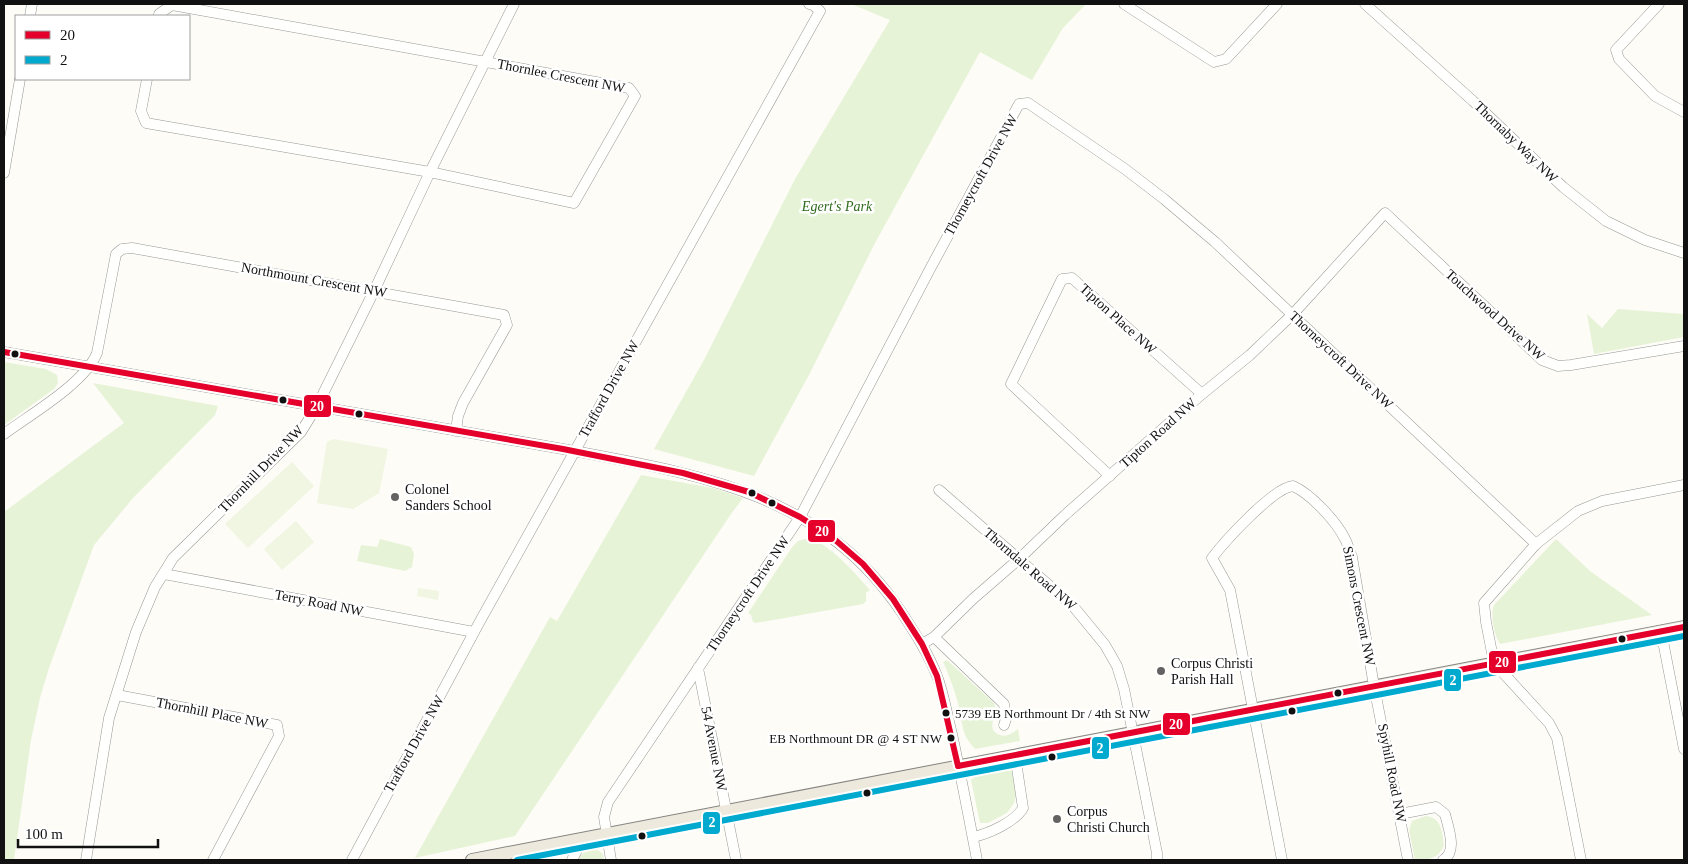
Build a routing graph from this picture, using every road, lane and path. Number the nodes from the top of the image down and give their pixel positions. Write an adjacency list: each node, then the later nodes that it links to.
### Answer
1 (514, 4): 8 (street, Thornhill Drive NW)
2 (808, 4): 25 (street, Trafford Drive NW)
3 (1124, 4): 4 (street)
4 (1277, 4)
5 (1365, 4): 15 (street, Thornaby Way NW)
6 (1659, 4): 11 (street)
7 (159, 15): 8 (street, Thornlee Crescent NW)
8 (484, 62): 13 (street, Thornhill Drive NW); 13 (street, Thornlee Crescent NW)
9 (20, 80): 12 (street)
10 (147, 80): 13 (street, Thornlee Crescent NW)
11 (1684, 112)
12 (4, 169)
13 (430, 172): 16 (street, Thornhill Drive NW)
14 (1385, 213): 17 (street, Tipton Road NW); 18 (street, Touchwood Drive NW)
15 (1684, 253)
16 (374, 291): 20 (street, Northmount Crescent NW); 22 (street, Thornhill Drive NW); 23 (street, Northmount Crescent NW)
17 (1293, 314): 21 (street, Tipton Road NW); 29 (street, Thorneycroft Drive NW); 30 (street, Thorneycroft Drive NW)
18 (1684, 346)
19 (4, 352): 20 (street)
20 (87, 367): 22 (street); 24 (street, Northmount Crescent NW)
21 (1202, 394): 26 (street, Tipton Road NW); 26 (street, Tipton Place NW)
22 (317, 406): 23 (street); 32 (street, Thornhill Drive NW)
23 (456, 431): 25 (street)
24 (4, 434)
25 (575, 451): 29 (street); 35 (street, Trafford Drive NW)
26 (1110, 476): 31 (street, Tipton Road NW)
27 (1684, 485): 30 (street)
28 (939, 490): 31 (street, Thorndale Road NW)
29 (800, 516): 37 (street); 39 (street, Thorneycroft Drive NW)
30 (1536, 544): 38 (street)
31 (1019, 559): 36 (street, Tipton Road NW); 44 (street, Thorndale Road NW)
32 (164, 574): 35 (street, Terry Road NW); 41 (street, Thornhill Drive NW)
33 (1684, 626): 34 (main road)
34 (1662, 631): 38 (main road); 45 (street)
35 (474, 632): 57 (street, Trafford Drive NW)
36 (934, 637): 37 (street, Tipton Road NW); 43 (street)
37 (922, 644): 47 (street)
38 (1494, 663): 40 (main road); 67 (street)
39 (698, 668): 48 (street, 54 Avenue NW); 50 (street, Thorneycroft Drive NW)
40 (1374, 686): 42 (main road); 42 (street, Simons Crescent NW); 49 (street, Spyhill Road NW)
41 (117, 695): 55 (street, Thornhill Drive NW); 56 (street, Thornhill Place NW)
42 (1254, 709): 44 (main road); 64 (street)
43 (1004, 725)
44 (1133, 733): 46 (main road); 63 (street, Thorndale Road NW)
45 (1684, 749)
46 (1015, 755): 47 (main road); 52 (street)
47 (958, 766): 48 (main road); 52 (street)
48 (727, 811): 50 (main road); 61 (street, 54 Avenue NW)
49 (1400, 814): 65 (street, Spyhill Road NW); 66 (street)
50 (606, 834): 51 (main road); 60 (street, Thorneycroft Drive NW)
51 (583, 838): 53 (main road); 59 (street)
52 (973, 838): 62 (street)
53 (536, 854): 54 (main road)
54 (503, 858): 58 (main road)
55 (86, 860)
56 (213, 860)
57 (352, 860)
58 (472, 860)
59 (572, 860)
60 (611, 860)
61 (736, 860)
62 (977, 860)
63 (1157, 860)
64 (1282, 860)
65 (1408, 860)
66 (1444, 860)
67 (1581, 860)

